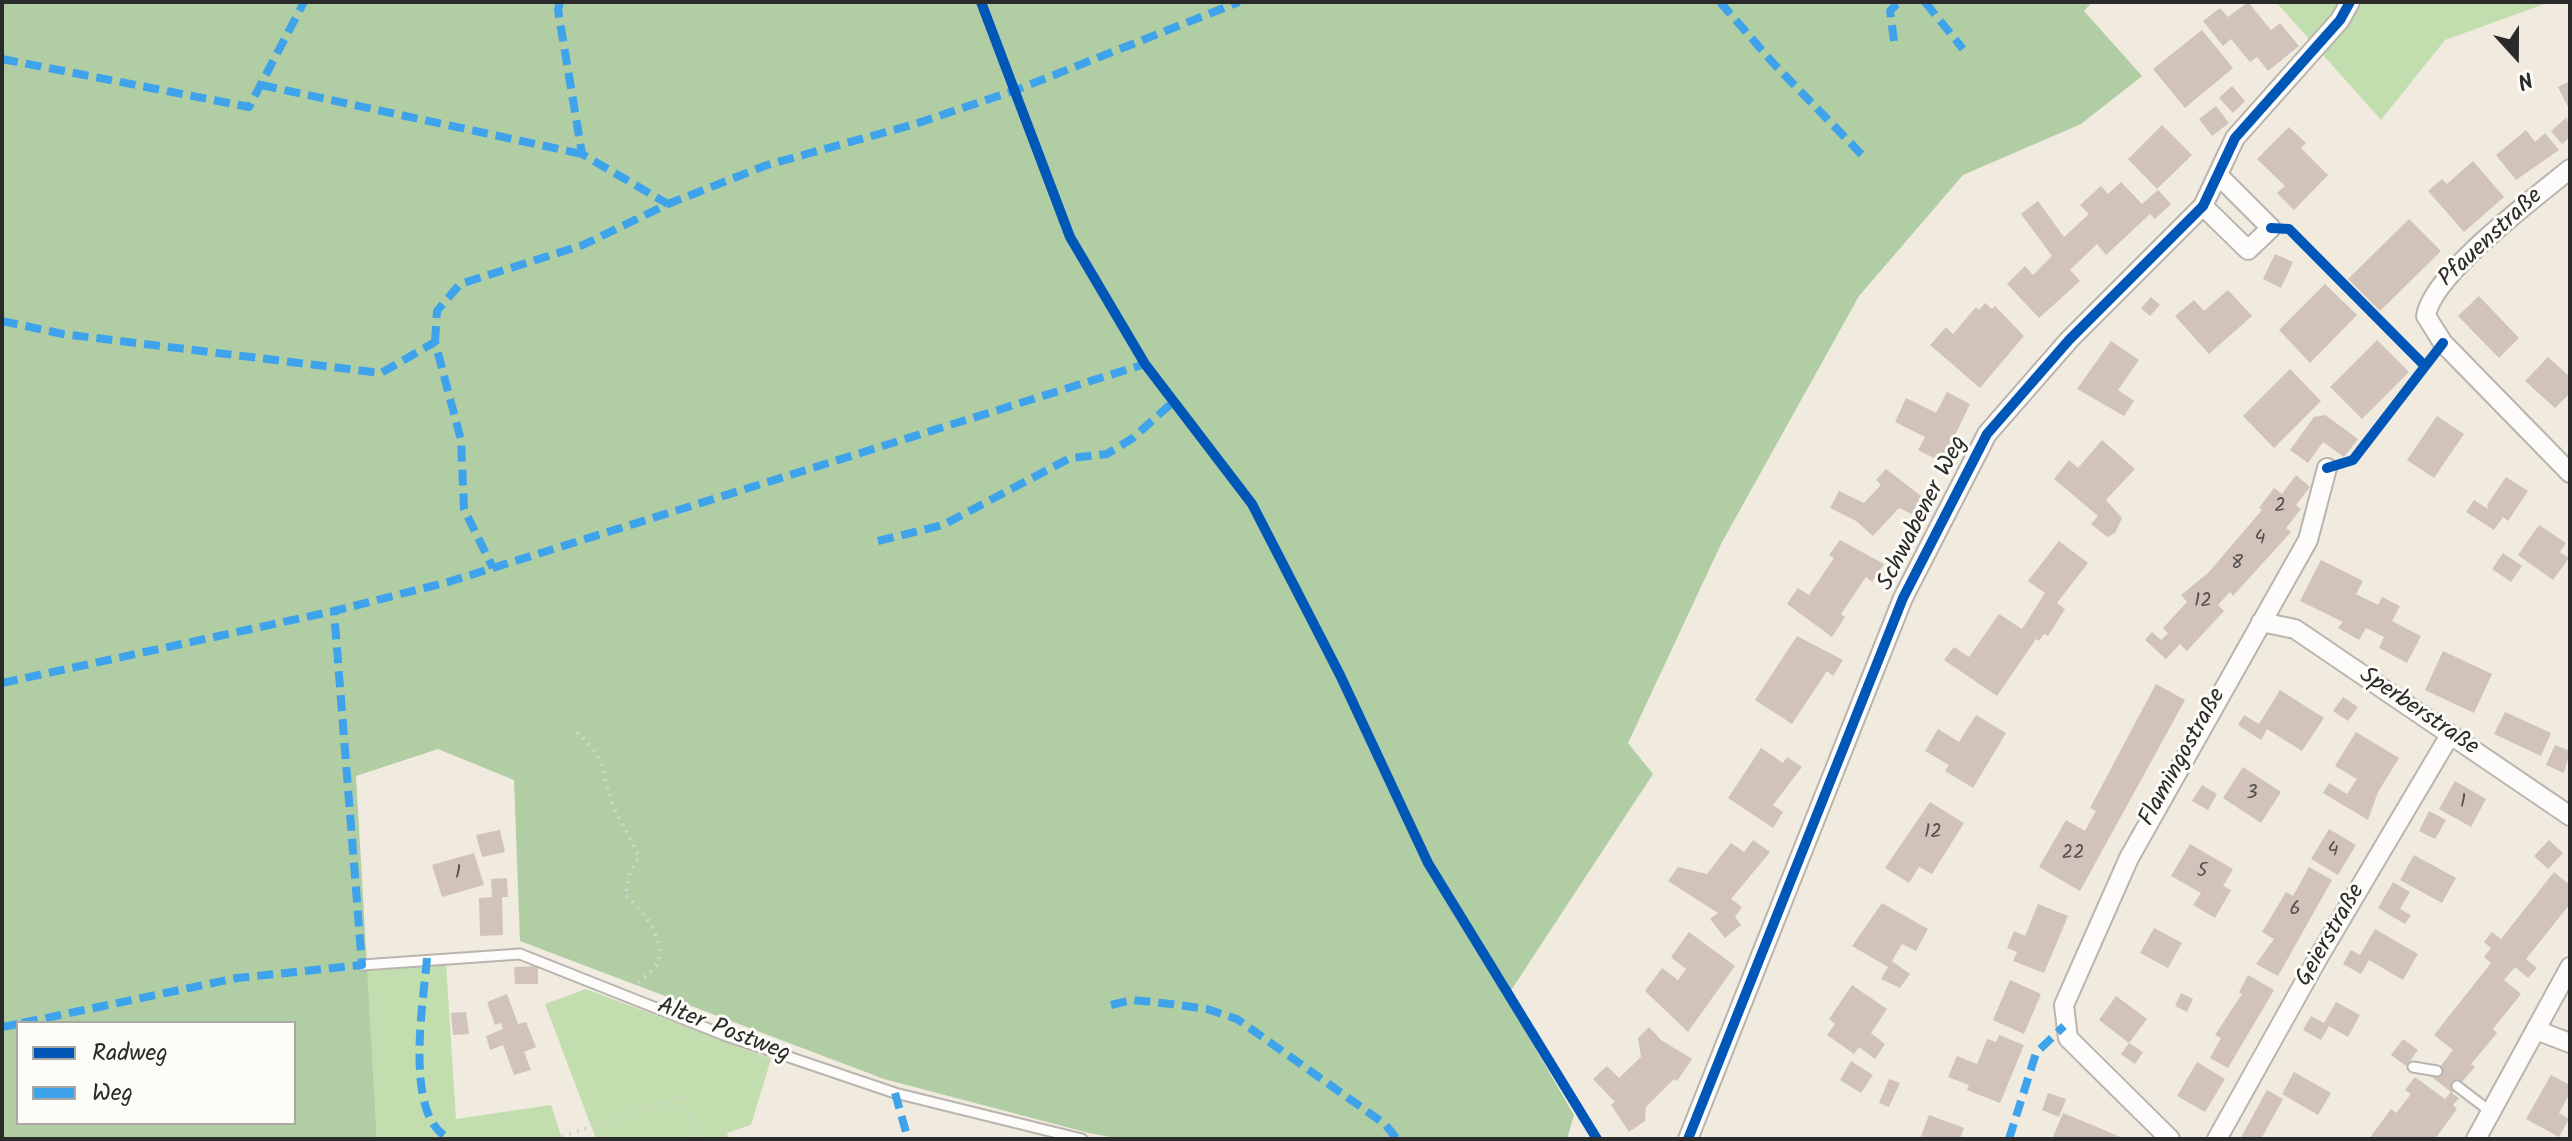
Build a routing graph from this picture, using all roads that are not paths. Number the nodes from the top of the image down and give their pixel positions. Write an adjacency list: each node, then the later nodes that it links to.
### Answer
1 (2350, 2): 3 (street, Schwabener Weg)
2 (2570, 169): 6 (street, Pfauenstraße)
3 (2219, 176): 4 (street, Schwabener Weg); 4 (street)
4 (2203, 206): 19 (street, Schwabener Weg)
5 (2327, 468): 7 (street, Flamingostraße)
6 (2570, 473)
7 (2261, 622): 8 (street, Sperberstraße); 20 (street, Flamingostraße)
8 (2450, 735): 9 (street, Sperberstraße); 21 (street, Geierstraße)
9 (2570, 816)
10 (362, 965): 18 (lane, Alter Postweg)
11 (2570, 967): 12 (street)
12 (2536, 1030): 13 (street); 17 (street)
13 (2570, 1043)
14 (2413, 1067): 15 (lane)
15 (2437, 1071)
16 (2457, 1086): 17 (lane)
17 (2491, 1112): 22 (street)
18 (1082, 1139)
19 (1688, 1139)
20 (2170, 1139)
21 (2217, 1139)
22 (2476, 1139)

